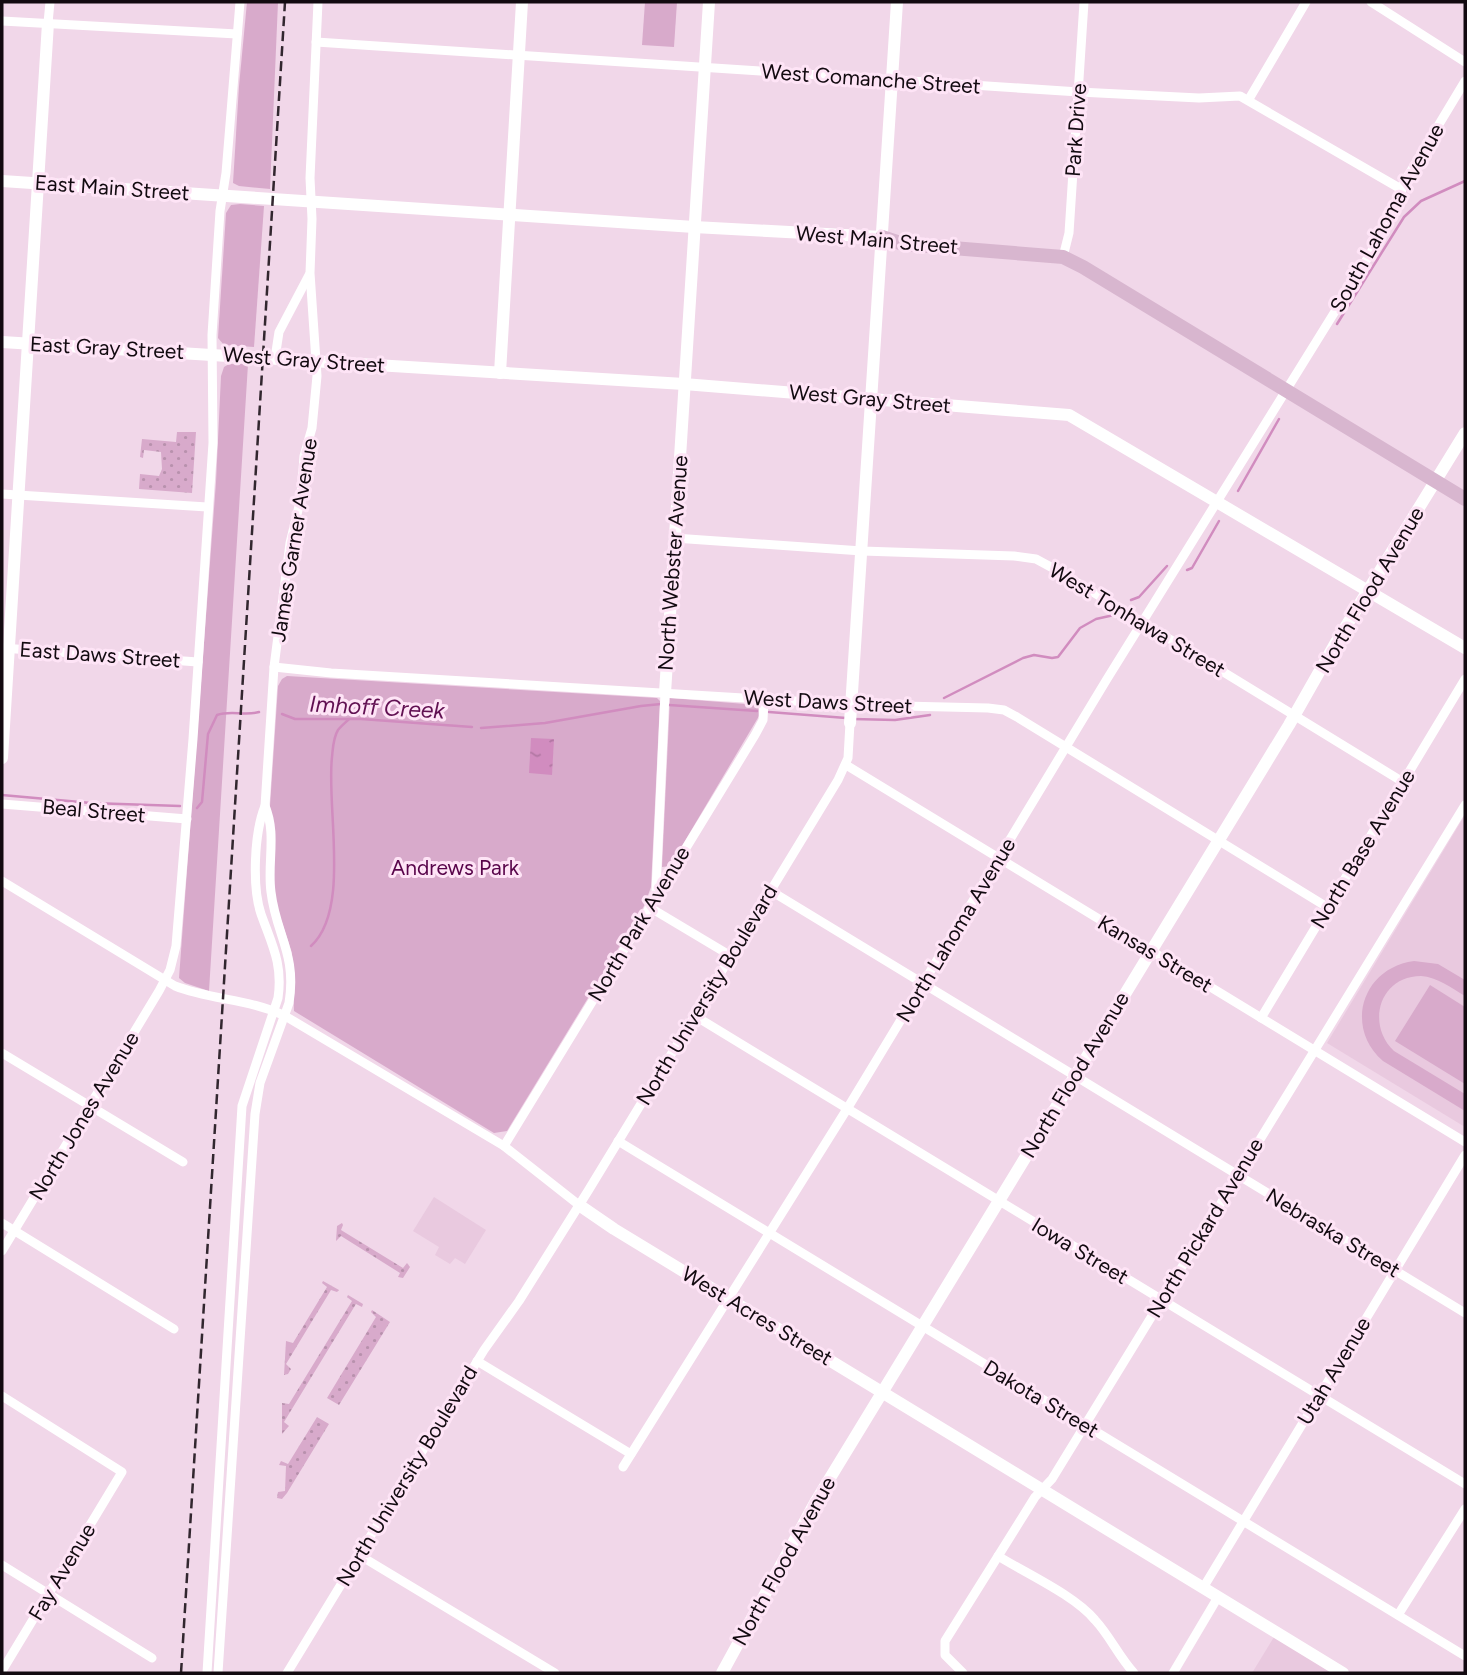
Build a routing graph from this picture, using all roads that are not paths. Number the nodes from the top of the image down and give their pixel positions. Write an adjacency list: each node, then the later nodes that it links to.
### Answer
1 (50, 2): 11 (street)
2 (240, 2): 12 (street, North Jones Avenue)
3 (318, 2): 13 (street, James Garner Avenue)
4 (522, 2): 14 (street)
5 (709, 2): 16 (street, North Webster Avenue)
6 (897, 2): 17 (street, North University Boulevard)
7 (1084, 2): 19 (street, Park Drive)
8 (1306, 2): 20 (street)
9 (1371, 2): 15 (street)
10 (2, 21): 11 (street)
11 (48, 23): 12 (street); 22 (street)
12 (237, 34): 24 (street, North Jones Avenue)
13 (316, 42): 14 (street, West Comanche Street); 25 (street, James Garner Avenue)
14 (518, 55): 16 (street, West Comanche Street); 26 (street)
15 (1465, 62)
16 (705, 68): 17 (street, West Comanche Street); 27 (street, North Webster Avenue)
17 (892, 80): 19 (street, West Comanche Street); 28 (street, North University Boulevard)
18 (1465, 81): 23 (street, South Lahoma Avenue)
19 (1079, 92): 20 (street, West Comanche Street); 29 (street, Park Drive)
20 (1249, 99): 23 (street, West Comanche Street)
21 (2, 181): 22 (street, East Main Street)
22 (38, 184): 24 (street, East Main Street); 32 (street)
23 (1401, 189): 38 (street, South Lahoma Avenue)
24 (223, 195): 25 (street, West Main Street); 33 (street, North Jones Avenue)
25 (311, 201): 26 (street, West Main Street); 30 (street, James Garner Avenue)
26 (508, 214): 27 (street, West Main Street); 36 (street)
27 (694, 227): 28 (street, West Main Street); 37 (street, North Webster Avenue)
28 (882, 237): 29 (main road, West Main Street); 39 (street, North University Boulevard)
29 (1063, 257): 38 (main road, West Main Street)
30 (310, 273): 34 (street, James Garner Avenue); 35 (street, James Garner Avenue)
31 (2, 342): 32 (street, East Gray Street)
32 (27, 344): 33 (street, East Gray Street); 43 (street)
33 (212, 354): 34 (street, West Gray Street); 46 (street, North Jones Avenue)
34 (275, 358): 35 (street, West Gray Street)
35 (317, 362): 36 (street, West Gray Street); 54 (street, James Garner Avenue)
36 (500, 373): 37 (street, West Gray Street)
37 (684, 384): 39 (street, West Gray Street); 47 (street, North Webster Avenue)
38 (1286, 390): 41 (main road, West Main Street); 45 (street, North Lahoma Avenue)
39 (872, 399): 45 (street, West Gray Street); 48 (street, North University Boulevard)
40 (1465, 433): 41 (street, North Flood Avenue)
41 (1435, 480): 44 (main road, West Main Street); 49 (street, North Flood Avenue)
42 (2, 494): 43 (street)
43 (18, 495): 46 (street); 52 (street)
44 (1465, 499)
45 (1218, 501): 49 (street, West Gray Street); 50 (street, North Lahoma Avenue)
46 (207, 507): 53 (street, North Jones Avenue)
47 (674, 538): 48 (street, West Tonhawa Street); 56 (street, North Webster Avenue)
48 (862, 551): 50 (street, West Tonhawa Street); 58 (street, North University Boulevard)
49 (1369, 590): 51 (street, West Gray Street); 59 (street, North Flood Avenue)
50 (1143, 622): 59 (street, West Tonhawa Street); 60 (street, North Lahoma Avenue)
51 (1465, 648)
52 (5, 649): 53 (street, East Daws Street); 61 (street)
53 (198, 662): 67 (street, North Jones Avenue)
54 (274, 667): 56 (street, West Daws Street); 66 (street, James Garner Avenue)
55 (1465, 679): 63 (street, North Base Avenue)
56 (665, 692): 57 (street, West Daws Street); 72 (street, North Webster Avenue)
57 (764, 699): 58 (street, West Daws Street); 72 (street, North Park Avenue)
58 (851, 714): 60 (street, West Daws Street); 62 (street, North University Boulevard)
59 (1294, 716): 63 (street, West Tonhawa Street); 68 (street, North Flood Avenue)
60 (1067, 747): 68 (street, West Daws Street); 69 (street, North Lahoma Avenue)
61 (2, 758)
62 (846, 765): 69 (street, Kansas Street); 71 (street, North University Boulevard)
63 (1403, 782): 73 (street, North Base Avenue)
64 (2, 804): 67 (street, Beal Street)
65 (1465, 805): 82 (street, North Pickard Avenue)
66 (265, 806): 78 (street, James Garner Avenue); 79 (street, James Garner Avenue)
67 (187, 819): 76 (street, North Jones Avenue)
68 (1218, 840): 73 (street, West Daws Street); 74 (street, North Flood Avenue)
69 (999, 858): 74 (street, Kansas Street); 77 (street, North Lahoma Avenue)
70 (2, 881): 76 (street, West Acres Street)
71 (771, 891): 75 (street, North University Boulevard); 77 (street, Nebraska Street)
72 (651, 903): 75 (street); 89 (street, North Park Avenue)
73 (1327, 907): 81 (street, North Base Avenue)
74 (1150, 951): 81 (street, Kansas Street); 84 (street, North Flood Avenue)
75 (730, 956): 80 (street, North University Boulevard)
76 (165, 981): 78 (street, West Acres Street); 85 (street, North Jones Avenue)
77 (923, 984): 84 (street, Nebraska Street); 86 (street, North Lahoma Avenue)
78 (274, 1011): 79 (street, West Acres Street); 126 (street, James Garner Avenue)
79 (285, 1016): 89 (street, West Acres Street); 127 (street, James Garner Avenue)
80 (695, 1016): 86 (street, Iowa Street); 87 (street, North University Boulevard)
81 (1261, 1018): 82 (street, Kansas Street)
82 (1313, 1050): 88 (street, Kansas Street); 92 (street, North Pickard Avenue)
83 (2, 1053): 85 (street)
84 (1073, 1075): 92 (street, Nebraska Street); 93 (street, North Flood Avenue)
85 (90, 1106): 91 (street); 96 (street, North Jones Avenue)
86 (847, 1109): 93 (street, Iowa Street); 97 (street, North Lahoma Avenue)
87 (618, 1141): 94 (street, North University Boulevard); 97 (street, Dakota Street)
88 (1465, 1142)
89 (504, 1146): 94 (street, West Acres Street)
90 (1465, 1155): 99 (street, Utah Avenue)
91 (183, 1162)
92 (1237, 1174): 99 (street, Nebraska Street); 101 (street, North Pickard Avenue)
93 (998, 1201): 101 (street, Iowa Street); 103 (street, North Flood Avenue)
94 (579, 1205): 100 (street, West Acres Street); 105 (street, North University Boulevard)
95 (2, 1223): 96 (street)
96 (14, 1231): 98 (street, North Jones Avenue); 104 (street)
97 (770, 1234): 100 (street, North Lahoma Avenue); 103 (street, Dakota Street)
98 (2, 1251)
99 (1395, 1270): 102 (street, Nebraska Street); 107 (street, Utah Avenue)
100 (729, 1298): 106 (street, West Acres Street); 110 (street, North Lahoma Avenue)
101 (1161, 1300): 107 (street, Iowa Street); 109 (street, North Pickard Avenue)
102 (1465, 1313)
103 (922, 1326): 106 (street, North Flood Avenue); 109 (street, Dakota Street)
104 (174, 1329)
105 (477, 1361): 110 (street); 116 (street, North University Boulevard)
106 (881, 1392): 113 (street, West Acres Street); 130 (street, North Flood Avenue)
107 (1320, 1395): 112 (street, Iowa Street); 115 (street, Utah Avenue)
108 (2, 1396): 120 (street, Fay Avenue)
109 (1084, 1426): 113 (street, North Pickard Avenue); 115 (street, Dakota Street)
110 (631, 1454): 111 (street, North Lahoma Avenue)
111 (623, 1467)
112 (1465, 1484)
113 (1042, 1489): 117 (street, North Pickard Avenue); 119 (street, West Acres Street)
114 (1465, 1509): 122 (street)
115 (1244, 1521): 119 (street, Utah Avenue); 122 (street, Dakota Street)
116 (359, 1555): 128 (street, North University Boulevard); 129 (street)
117 (998, 1556): 131 (street, North Pickard Avenue); 132 (street)
118 (2, 1565): 120 (street)
119 (1203, 1588): 121 (street, West Acres Street)
120 (49, 1594): 124 (street); 125 (street, Fay Avenue)
121 (1218, 1597): 133 (street); 134 (street, West Acres Street)
122 (1398, 1615): 123 (street, Dakota Street)
123 (1465, 1656)
124 (152, 1658)
125 (2, 1671)
126 (207, 1673)
127 (218, 1673)
128 (287, 1673)
129 (555, 1673)
130 (722, 1673)
131 (963, 1673)
132 (1134, 1673)
133 (1173, 1673)
134 (1343, 1673)

